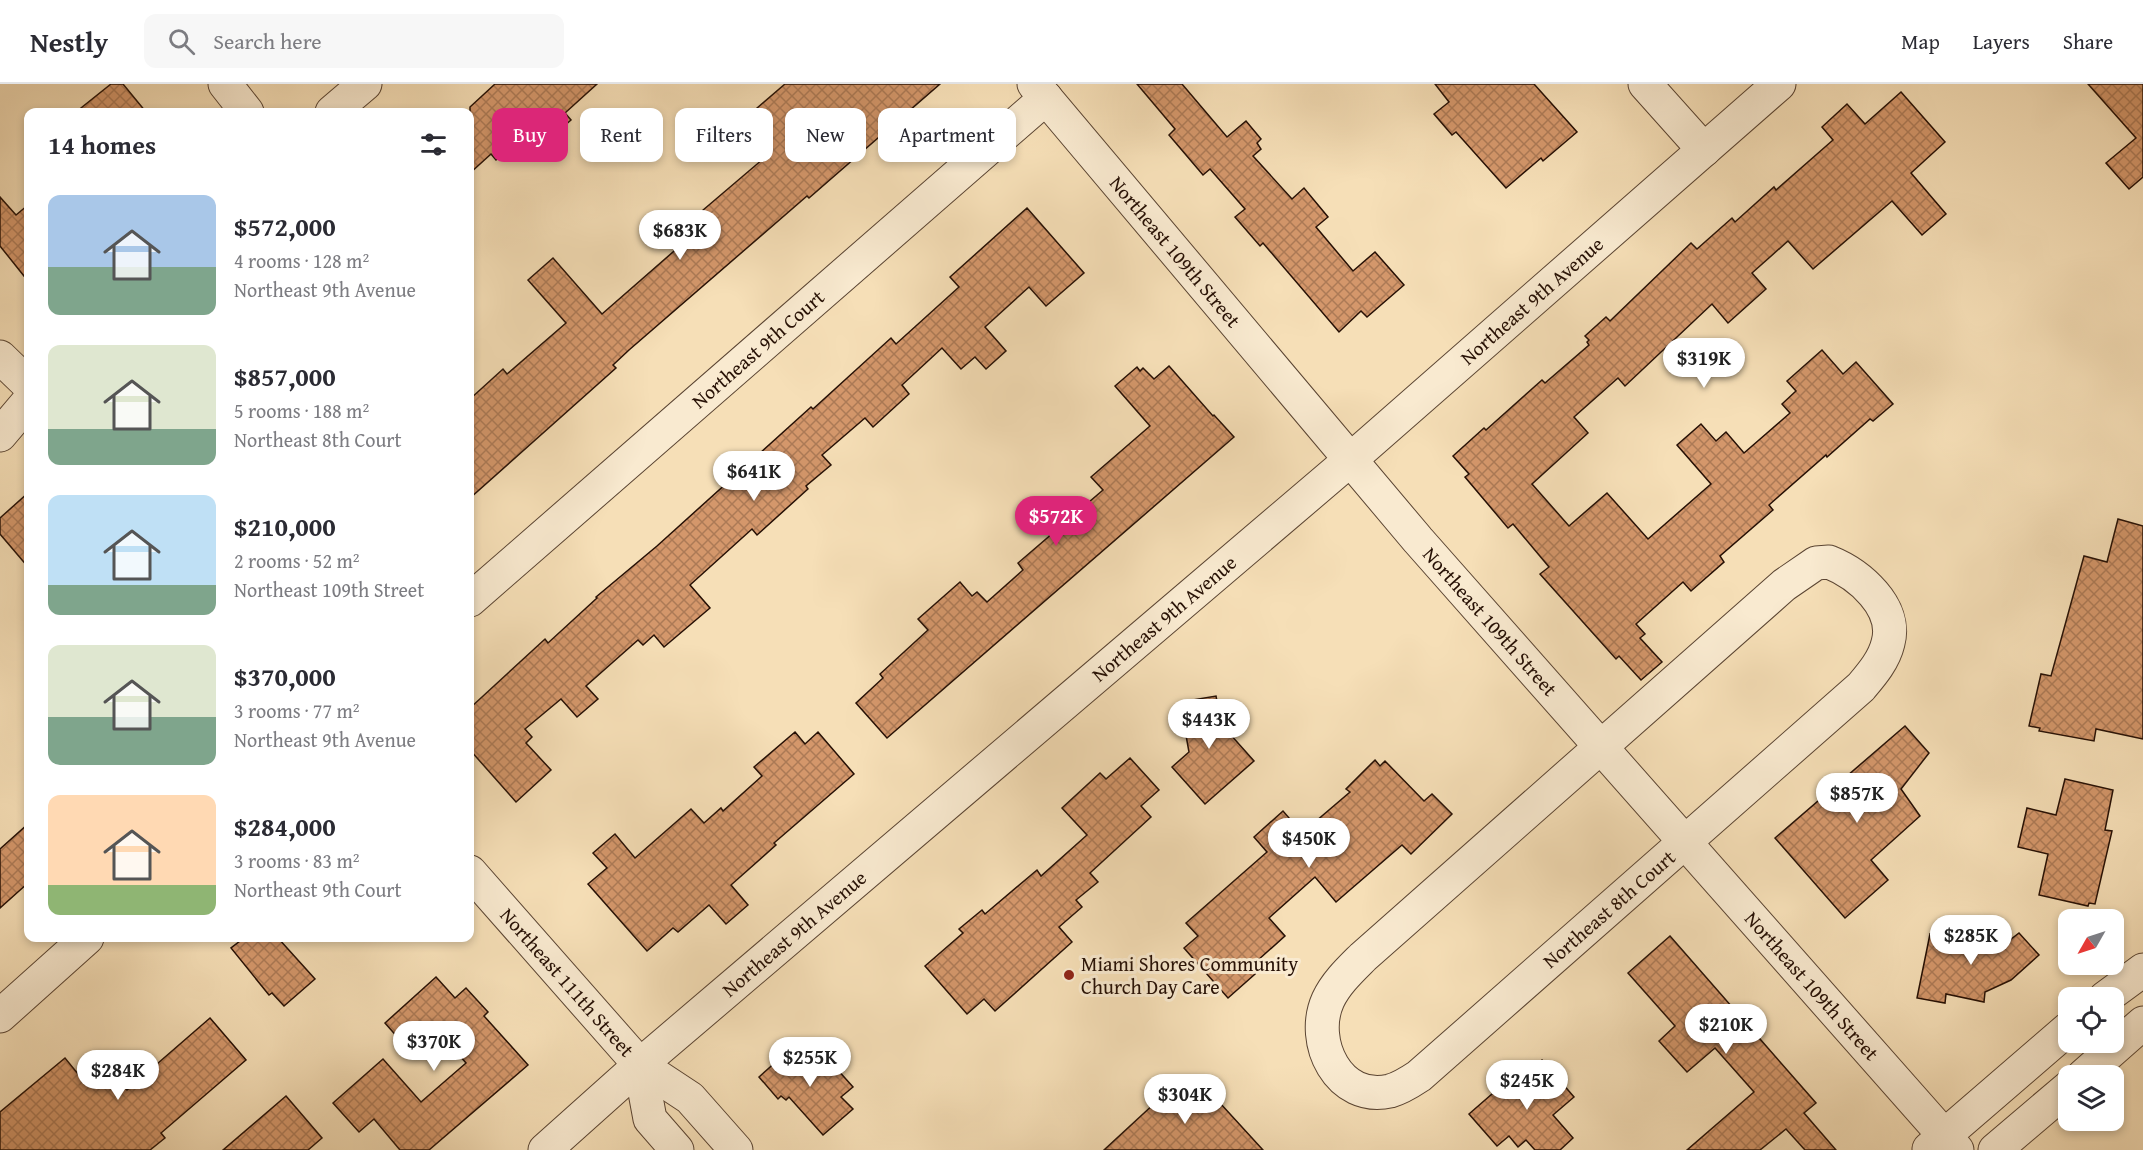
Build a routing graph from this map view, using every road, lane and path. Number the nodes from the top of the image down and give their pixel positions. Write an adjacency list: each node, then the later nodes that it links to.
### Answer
1 (225, 84): 6 (street)
2 (365, 84): 7 (street)
3 (1645, 84): 8 (street)
4 (1779, 84): 8 (street, Northeast 9th Avenue)
5 (1040, 91): 15 (street, Northeast 109th Street); 16 (street, Northeast 9th Court)
6 (244, 108)
7 (337, 108)
8 (1704, 150): 15 (street, Northeast 9th Avenue)
9 (0, 357): 10 (street)
10 (24, 380)
11 (24, 394): 12 (street)
12 (0, 397)
13 (24, 407): 14 (street)
14 (0, 435)
15 (1350, 460): 17 (street, Northeast 109th Street); 26 (street, Northeast 9th Avenue)
16 (474, 596)
17 (1601, 747): 18 (street, Northeast 109th Street); 18 (street, Northeast 8th Court); 18 (street, Northeast 8th Court)
18 (1686, 843): 29 (street, Northeast 109th Street)
19 (474, 877): 26 (street, Northeast 111th Street)
20 (83, 942): 23 (street)
21 (2143, 970): 22 (street)
22 (2120, 987)
23 (0, 1016)
24 (2138, 1033): 27 (street)
25 (2058, 1038): 29 (street)
26 (640, 1065): 30 (street, Northeast 9th Avenue); 31 (street, Northeast 111th Street); 32 (street, Northeast 111th Street)
27 (2097, 1065)
28 (2058, 1096): 33 (street)
29 (1943, 1145)
30 (545, 1150)
31 (677, 1150)
32 (736, 1150)
33 (1995, 1150)

